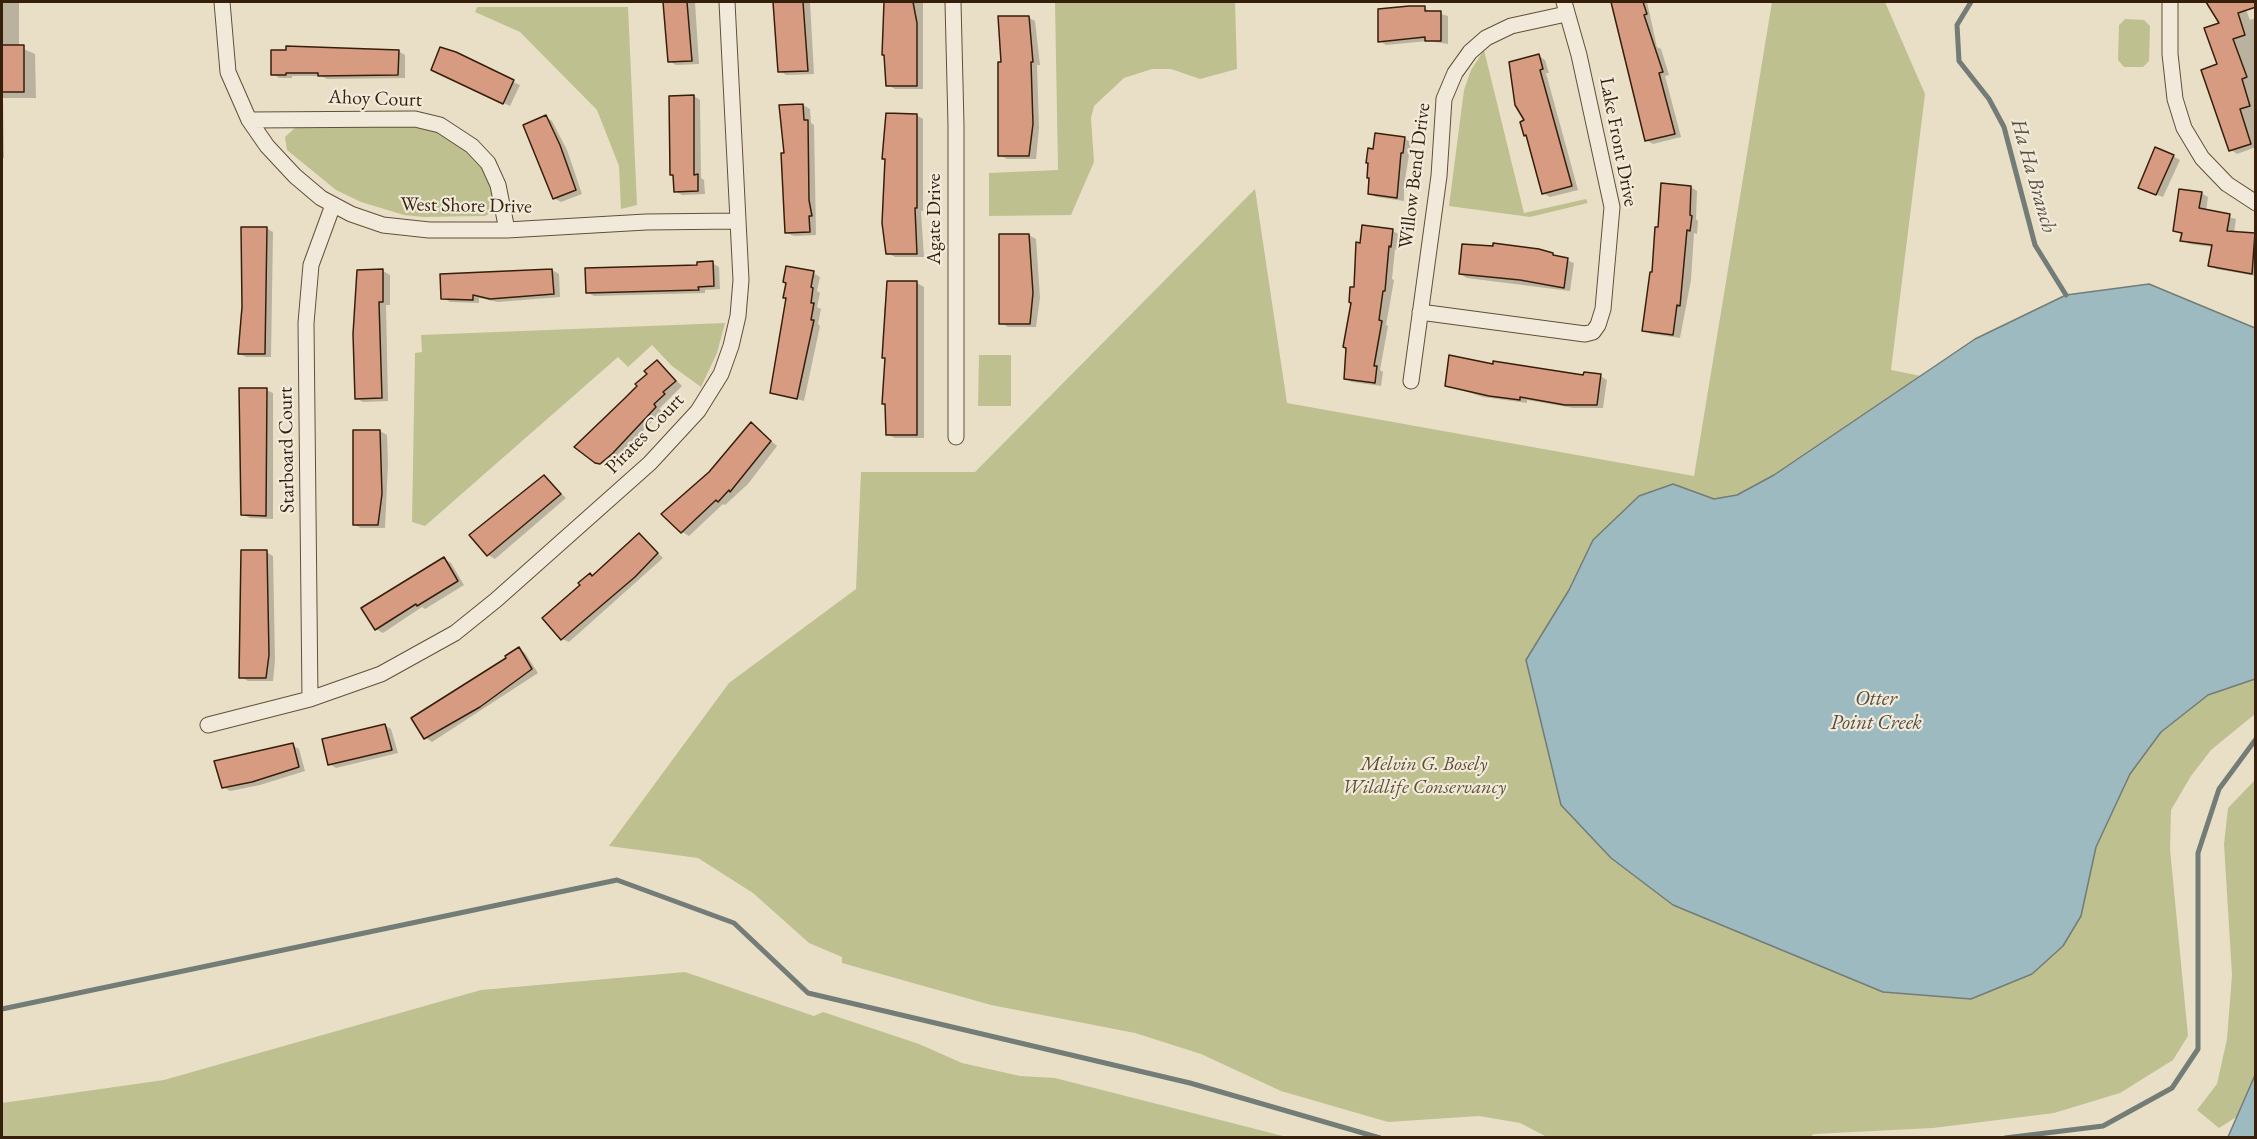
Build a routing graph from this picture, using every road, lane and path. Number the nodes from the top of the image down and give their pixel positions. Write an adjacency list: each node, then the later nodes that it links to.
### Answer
1 (222, 2): 6 (street, West Shore Drive)
2 (727, 2): 9 (street, Pirates Court)
3 (952, 2): 13 (street, Agate Drive)
4 (2170, 2): 7 (street)
5 (1565, 8): 11 (street, Willow Bend Drive); 11 (street, Lake Front Drive)
6 (249, 120): 8 (street, West Shore Drive); 10 (street, Ahoy Court)
7 (2256, 203)
8 (333, 205): 10 (street, West Shore Drive); 14 (street, Starboard Court)
9 (738, 221): 10 (street, West Shore Drive); 14 (street, Pirates Court)
10 (507, 231)
11 (1420, 312): 12 (street, Willow Bend Drive)
12 (1411, 381)
13 (956, 437)
14 (310, 699): 15 (street, Pirates Court)
15 (208, 725)

